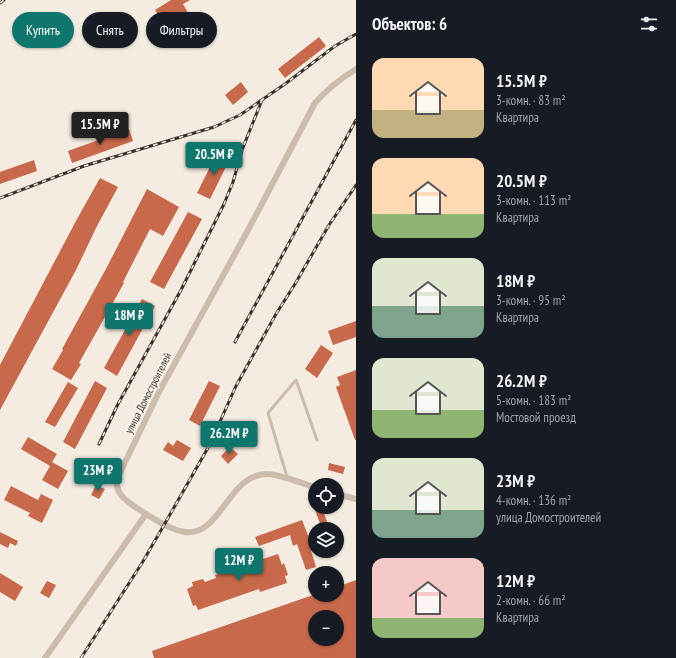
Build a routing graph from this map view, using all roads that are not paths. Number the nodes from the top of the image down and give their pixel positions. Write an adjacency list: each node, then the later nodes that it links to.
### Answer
1 (356, 69): 7 (street, улица Домостроителей)
2 (317, 440): 3 (lane)
3 (288, 479): 4 (street, улица Домостроителей); 7 (street, улица Домостроителей)
4 (308, 485)
5 (344, 496): 6 (street)
6 (356, 499)
7 (146, 514): 8 (street)
8 (44, 658)

